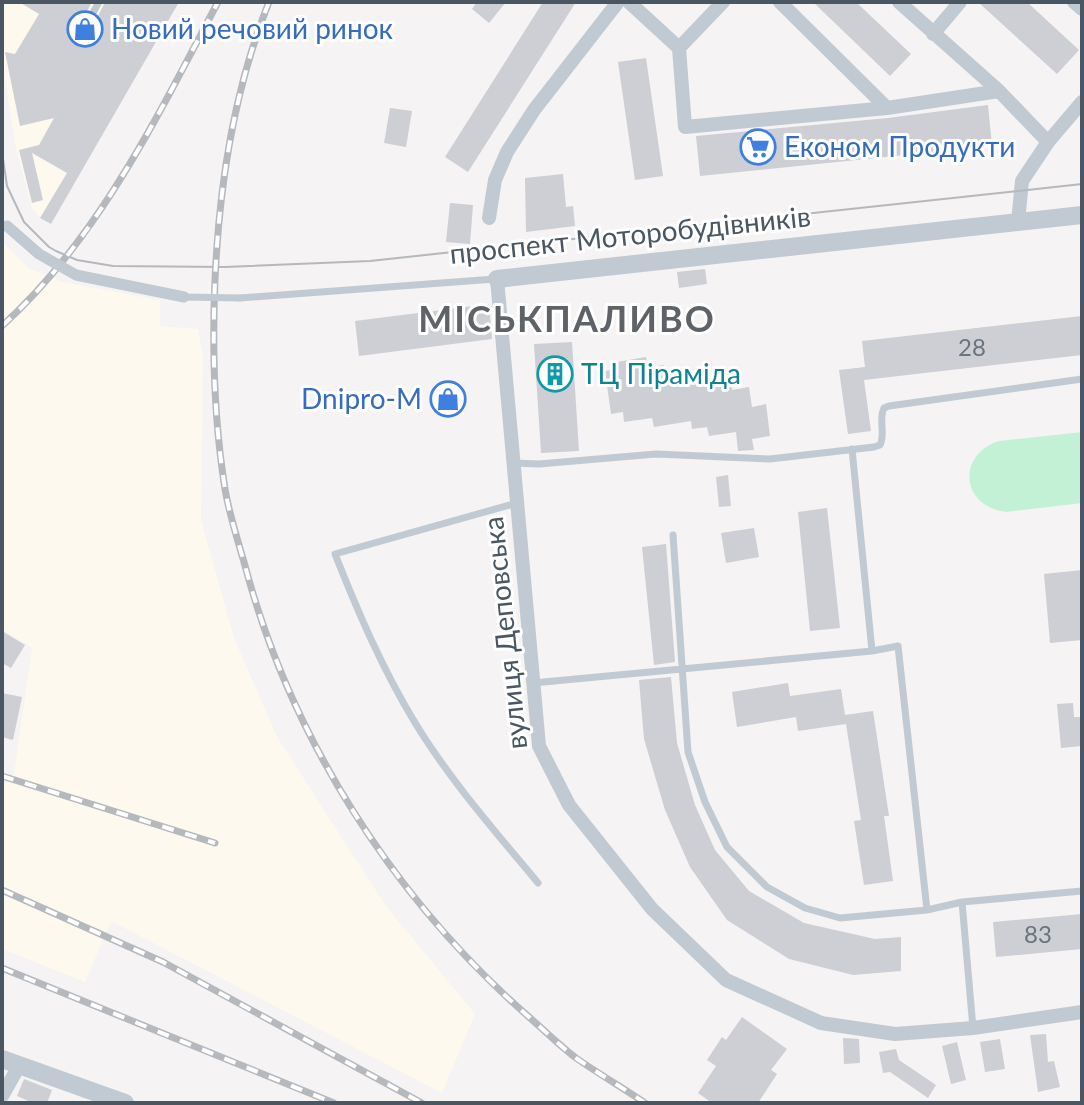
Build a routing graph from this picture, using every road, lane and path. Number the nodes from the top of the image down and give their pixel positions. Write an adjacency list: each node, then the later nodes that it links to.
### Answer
1 (99, 2): 10 (lane)
2 (618, 2): 18 (street)
3 (629, 2): 12 (street)
4 (723, 2): 12 (street)
5 (780, 2): 15 (street)
6 (899, 2): 11 (street)
7 (960, 2): 11 (street)
8 (1074, 2): 9 (street)
9 (1082, 9)
10 (86, 25)
11 (933, 34): 13 (street)
12 (679, 48): 15 (street)
13 (999, 91): 15 (street); 16 (street)
14 (1082, 102): 16 (street)
15 (887, 108)
16 (1048, 142): 19 (street)
17 (1082, 215): 19 (street, проспект Моторобудівників)
18 (489, 218)
19 (1018, 222): 21 (street, проспект Моторобудівників)
20 (4, 228): 22 (street, bridge)
21 (497, 279): 22 (lane, проспект Моторобудівників, bridge); 25 (street, вулиця Деповська)
22 (184, 297)
23 (1082, 379): 24 (lane)
24 (852, 449): 25 (lane); 28 (lane)
25 (513, 463): 26 (street, вулиця Деповська)
26 (517, 503): 30 (street, вулиця Деповська); 31 (lane)
27 (673, 535): 29 (lane)
28 (872, 651): 29 (lane); 34 (lane)
29 (682, 669): 30 (lane); 34 (lane)
30 (533, 683): 36 (street, вулиця Деповська)
31 (538, 883)
32 (1082, 891): 33 (lane)
33 (962, 902): 34 (lane); 36 (lane)
34 (927, 910)
35 (1082, 1012): 36 (street, вулиця Деповська)
36 (973, 1028)
37 (10, 1063): 38 (street); 39 (street)
38 (2, 1096)
39 (125, 1103)

